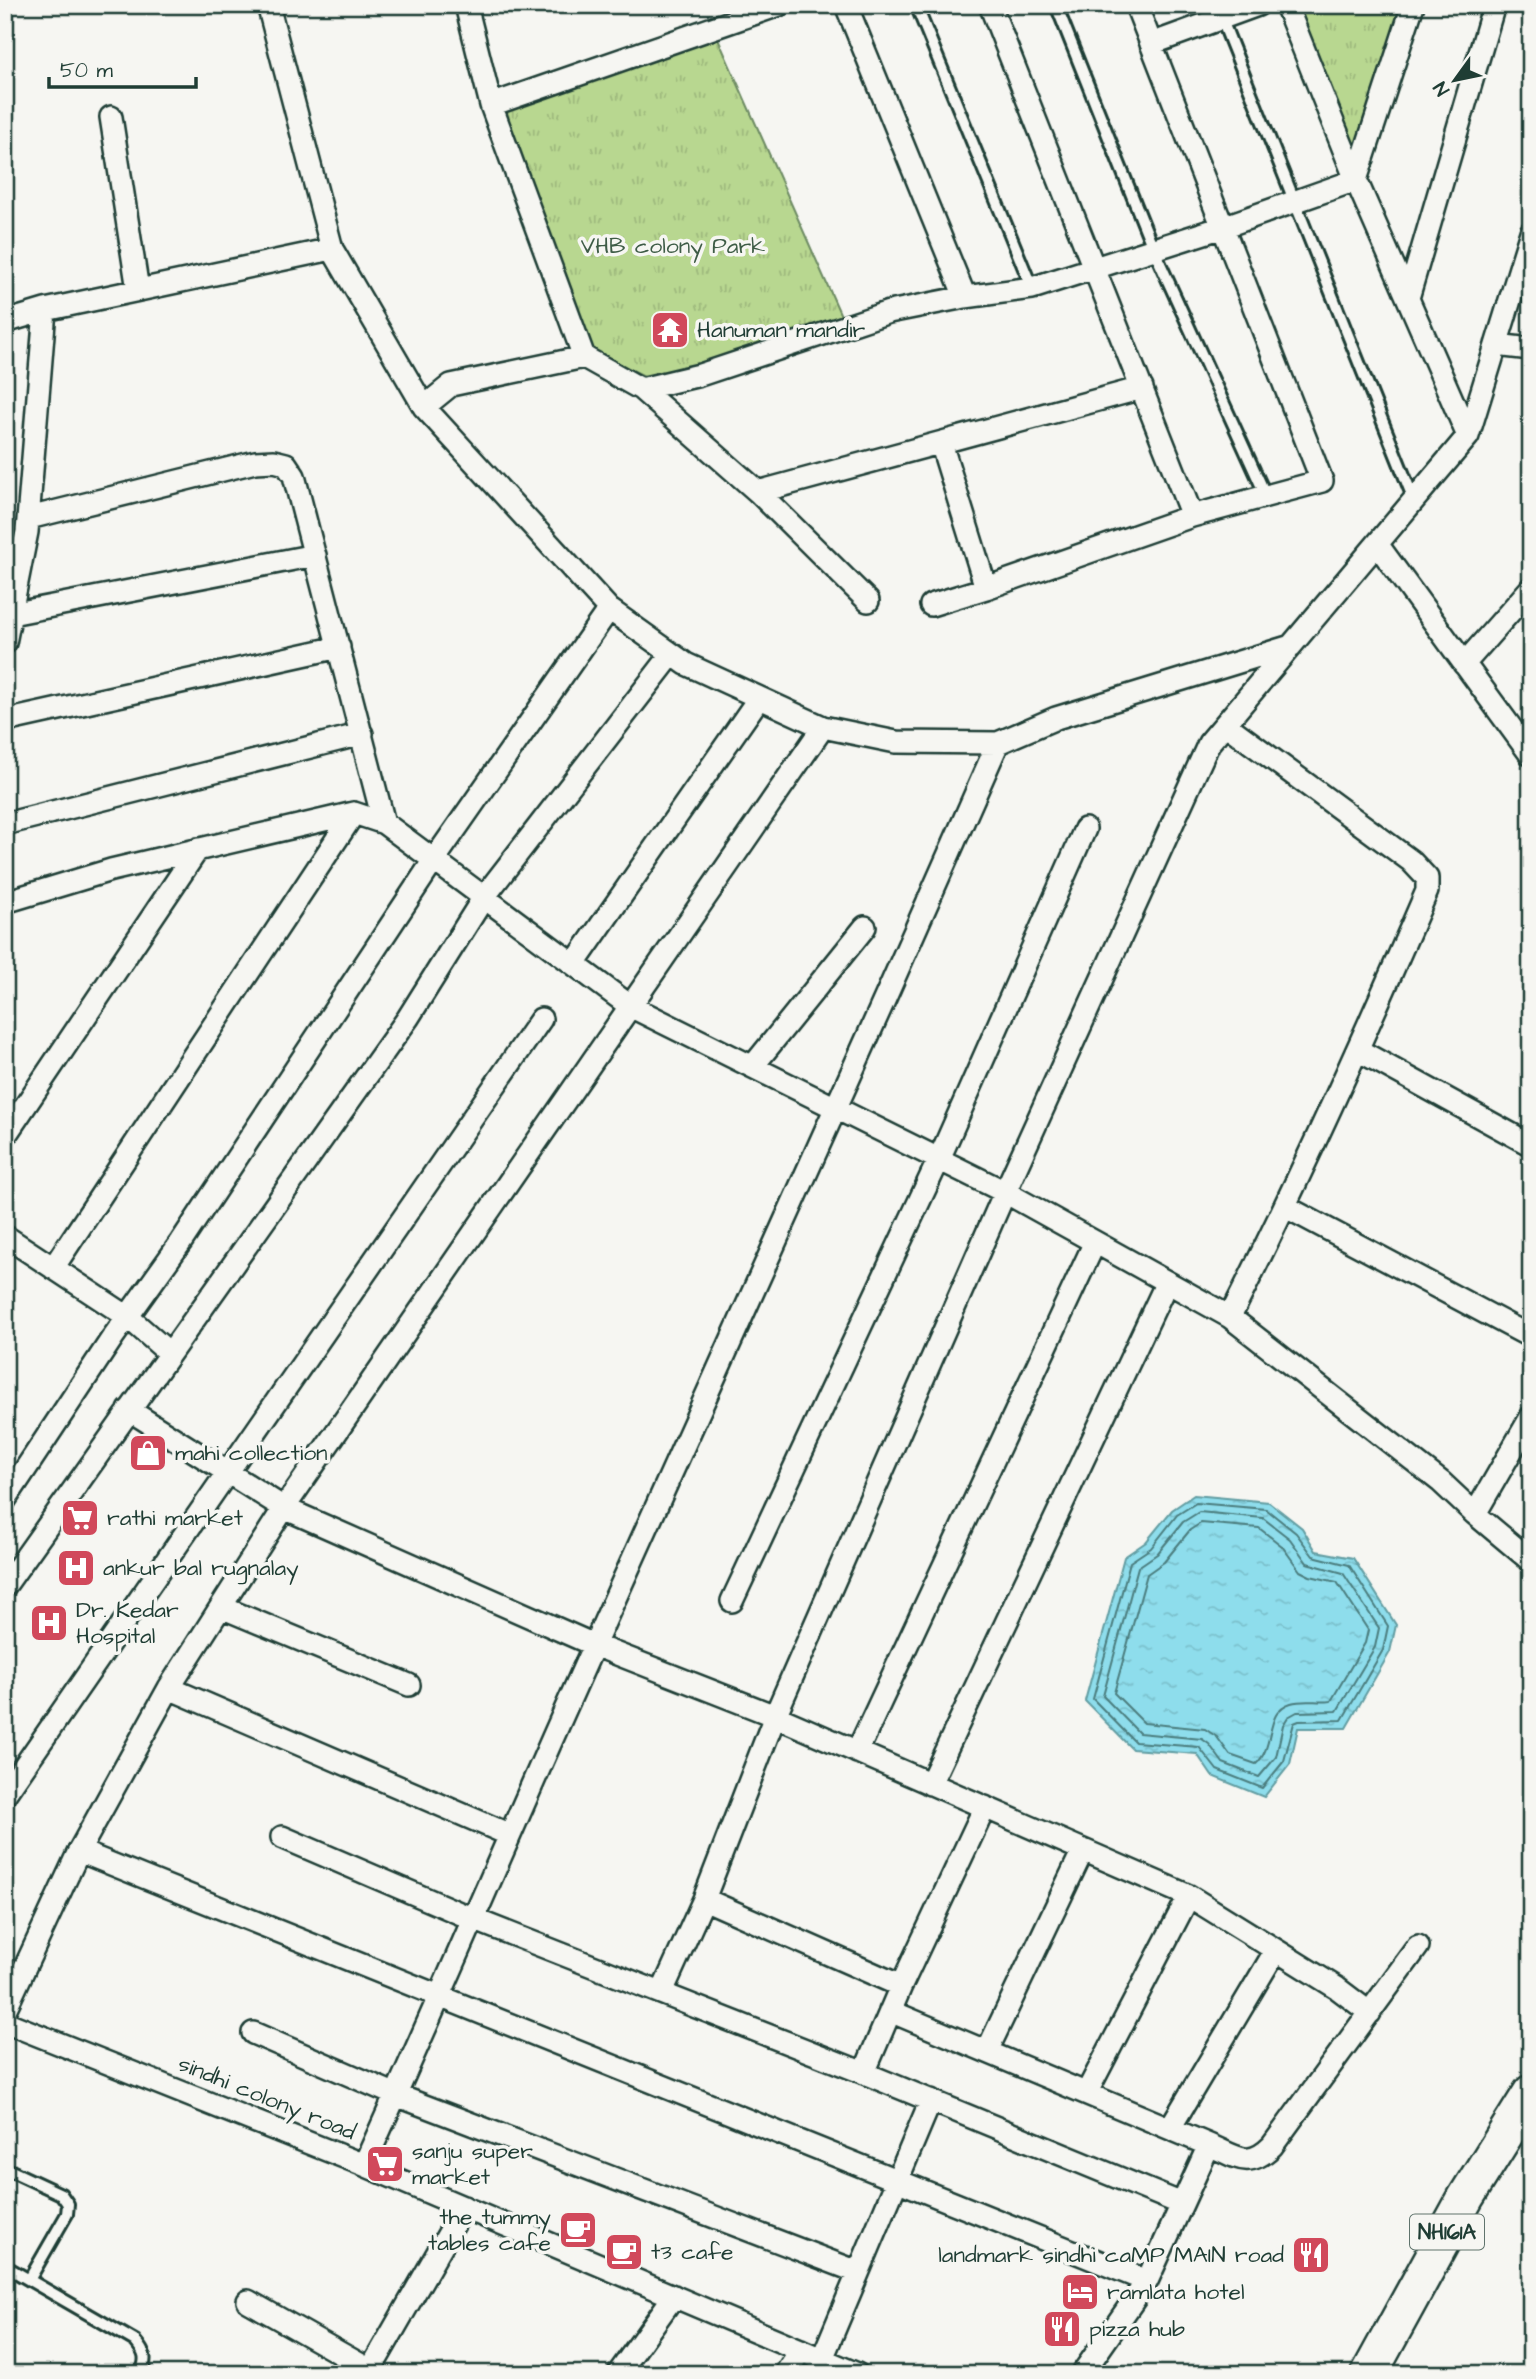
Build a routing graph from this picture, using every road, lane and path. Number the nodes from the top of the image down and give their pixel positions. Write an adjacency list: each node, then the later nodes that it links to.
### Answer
1 (268, 5): 21 (street)
2 (466, 5): 15 (street)
3 (779, 5): 15 (street)
4 (846, 5): 26 (street)
5 (916, 5): 24 (lane)
6 (990, 5): 23 (street)
7 (1056, 5): 22 (lane)
8 (1136, 5): 14 (street)
9 (1258, 5): 13 (street)
10 (1286, 5): 17 (street)
11 (1413, 5): 17 (street)
12 (1494, 5): 27 (street)
13 (1218, 12): 14 (street); 18 (lane)
14 (1151, 44): 19 (street)
15 (491, 105): 32 (street)
16 (111, 117): 25 (street)
17 (1356, 180): 18 (street); 27 (street)
18 (1296, 204): 19 (street); 40 (lane)
19 (1223, 228): 22 (street); 39 (street)
20 (1531, 232): 30 (street)
21 (332, 248): 25 (street); 35 (street)
22 (1153, 248): 23 (street); 39 (lane)
23 (1094, 267): 24 (street); 34 (street)
24 (1032, 288): 26 (street)
25 (138, 290): 28 (street)
26 (965, 297): 33 (street)
27 (1408, 298): 36 (street)
28 (45, 310): 29 (street); 42 (street)
29 (5, 322)
30 (1496, 345): 31 (street); 36 (street)
31 (1531, 349)
32 (584, 357): 33 (street); 35 (street)
33 (641, 388): 38 (street)
34 (1142, 388): 37 (street); 41 (street)
35 (424, 407): 49 (street)
36 (1468, 436): 40 (street)
37 (941, 443): 38 (street); 45 (street)
38 (758, 492): 47 (street)
39 (1266, 496): 41 (street)
40 (1414, 500): 43 (street)
41 (1192, 516): 45 (street)
42 (29, 518): 44 (street); 50 (street)
43 (1377, 544): 52 (street); 55 (street)
44 (315, 555): 50 (street); 53 (street)
45 (986, 588): 48 (street)
46 (1531, 588): 55 (street)
47 (868, 601)
48 (931, 605)
49 (609, 609): 54 (street); 68 (street)
50 (11, 614): 51 (street)
51 (5, 643)
52 (1291, 646): 58 (street); 61 (street)
53 (339, 647): 57 (street); 60 (street)
54 (672, 654): 56 (street); 69 (street)
55 (1464, 664): 62 (street)
56 (760, 698): 59 (street); 72 (street)
57 (5, 720)
58 (1225, 724): 75 (street); 81 (street)
59 (823, 727): 61 (street); 73 (street)
60 (362, 734): 64 (street); 65 (street)
61 (998, 743): 77 (street)
62 (1531, 755)
63 (354, 813): 64 (street); 67 (street); 85 (street)
64 (384, 822): 68 (street)
65 (5, 824)
66 (1085, 829): 80 (street)
67 (198, 849): 70 (street); 78 (street)
68 (434, 860): 69 (street); 87 (street)
69 (484, 897): 72 (street); 90 (street)
70 (5, 902)
71 (865, 927): 76 (street)
72 (574, 964): 73 (street)
73 (630, 1006): 76 (street); 95 (street)
74 (541, 1019): 93 (street)
75 (1358, 1050): 79 (street); 82 (street)
76 (753, 1066): 77 (street)
77 (837, 1108): 80 (street); 101 (street)
78 (5, 1136)
79 (1531, 1145)
80 (939, 1159): 81 (street); 99 (street)
81 (1005, 1192): 84 (street); 104 (street)
82 (1286, 1207): 88 (street); 89 (street)
83 (5, 1236): 85 (street)
84 (1095, 1242): 86 (street); 105 (street)
85 (53, 1268): 87 (street)
86 (1167, 1282): 88 (street); 106 (street)
87 (128, 1317): 90 (street); 94 (street)
88 (1230, 1317): 96 (street)
89 (1531, 1338)
90 (169, 1353): 91 (street)
91 (129, 1410): 93 (street); 98 (street)
92 (1531, 1417): 96 (street)
93 (227, 1472): 95 (street); 107 (street)
94 (5, 1500)
95 (284, 1508): 100 (street); 101 (street)
96 (1475, 1514): 97 (street)
97 (1531, 1561)
98 (5, 1586)
99 (732, 1601)
100 (221, 1607): 102 (street); 103 (street)
101 (594, 1645): 104 (street); 109 (street)
102 (409, 1685)
103 (169, 1688): 109 (street); 112 (street)
104 (775, 1716): 105 (street); 114 (street)
105 (857, 1752): 106 (street)
106 (930, 1784): 108 (street)
107 (5, 1794)
108 (985, 1807): 111 (street); 118 (street)
109 (510, 1835): 115 (street)
110 (282, 1837): 115 (street)
111 (1083, 1850): 113 (street); 126 (street)
112 (79, 1851): 120 (street); 121 (street)
113 (1189, 1896): 117 (street); 128 (street)
114 (704, 1899): 118 (street); 119 (street)
115 (472, 1919): 119 (street); 120 (street)
116 (1418, 1946): 123 (street)
117 (1276, 1950): 123 (street); 132 (street)
118 (901, 1986): 122 (street)
119 (662, 1992): 127 (street)
120 (441, 1996): 130 (street); 137 (street)
121 (5, 2010)
122 (890, 2011): 126 (street); 127 (street)
123 (1370, 2013): 134 (street)
124 (5, 2022): 135 (street, sindhi colony road)
125 (253, 2034): 130 (street)
126 (987, 2051): 128 (street)
127 (864, 2073): 131 (street)
128 (1087, 2092): 132 (street)
129 (1531, 2093): 133 (highway, NH161A)
130 (396, 2095): 135 (street); 141 (street)
131 (930, 2100): 137 (street); 138 (street)
132 (1170, 2128): 134 (street)
133 (1519, 2134): 154 (highway, NH161A)
134 (1209, 2146): 138 (street)
135 (363, 2165): 139 (street, sindhi colony road)
136 (5, 2168): 142 (lane)
137 (896, 2179): 141 (street); 143 (street)
138 (1182, 2204): 143 (street)
139 (464, 2207): 144 (street, sindhi colony road); 148 (street)
140 (5, 2266): 142 (lane)
141 (858, 2272): 147 (street)
142 (29, 2280): 149 (lane)
143 (1147, 2281): 153 (street)
144 (674, 2296): 146 (street, sindhi colony road); 150 (street)
145 (248, 2301): 148 (street)
146 (801, 2350): 147 (street, sindhi colony road); 151 (street)
147 (822, 2359): 152 (street, sindhi colony road)
148 (372, 2372)
149 (140, 2374)
150 (618, 2374)
151 (785, 2374)
152 (857, 2374)
153 (1082, 2374)
154 (1369, 2374)

